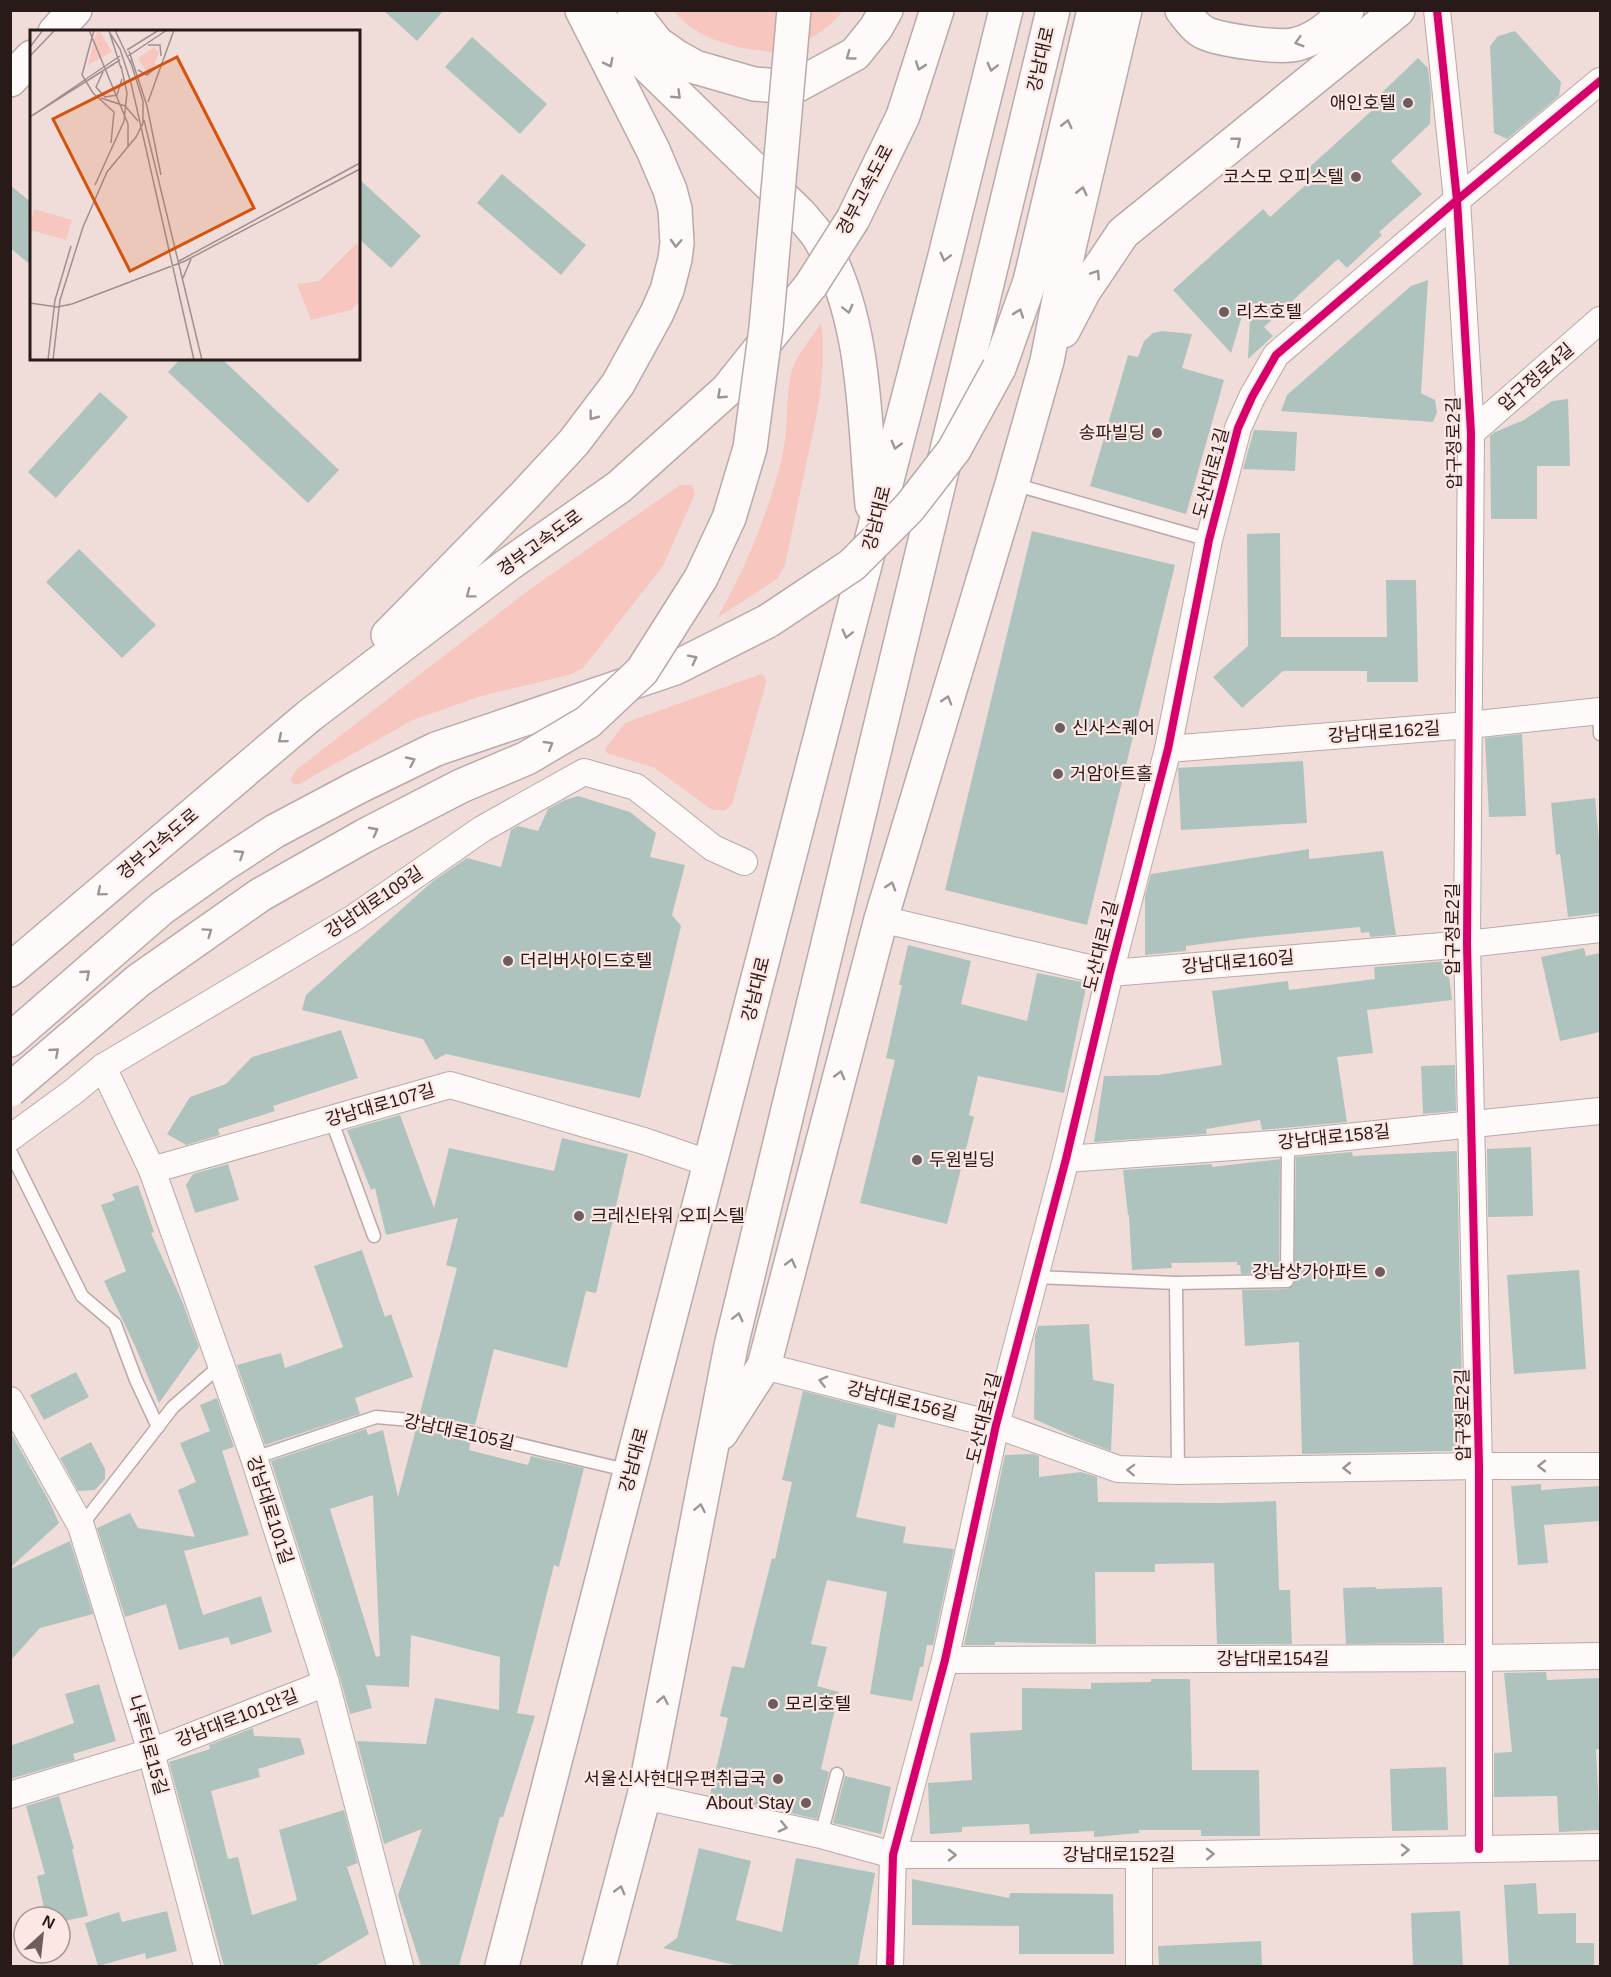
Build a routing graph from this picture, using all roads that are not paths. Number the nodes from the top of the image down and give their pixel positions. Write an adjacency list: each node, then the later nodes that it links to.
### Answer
1 (75, 10): 16 (main road)
2 (582, 10): 27 (main road, one-way to 27)
3 (590, 10): 25 (main road, one-way to 25)
4 (634, 10): 6 (main road, one-way to 4)
5 (794, 10): 39 (main road, one-way to 5, bridge)
6 (886, 10)
7 (937, 10): 27 (main road, 경부고속도로, one-way to 27, bridge)
8 (1006, 10): 25 (main road, 강남대로, one-way to 25)
9 (1053, 10): 57 (main road, 강남대로, one-way to 9)
10 (1094, 10): 37 (main road, one-way to 10, bridge)
11 (1125, 10): 22 (main road, one-way to 11)
12 (1182, 10): 13 (main road, one-way to 12)
13 (1347, 10)
14 (1398, 10): 22 (main road, one-way to 14)
15 (1437, 10): 20 (street, 압구정로2길)
16 (57, 30)
17 (30, 59): 18 (main road)
18 (10, 80)
19 (1600, 81): 20 (street, 도산대로1길)
20 (1457, 200): 23 (street, 압구정로2길); 26 (street, 도산대로1길)
21 (1600, 320): 23 (street, 압구정로4길)
22 (1047, 362): 24 (main road)
23 (1471, 434): 29 (street, 압구정로2길)
24 (1012, 484): 26 (lane); 32 (main road, one-way to 24)
25 (874, 529): 47 (main road, 강남대로, one-way to 47)
26 (1209, 540): 30 (street, 도산대로1길)
27 (309, 716): 35 (main road, 경부고속도로, one-way to 35)
28 (1600, 719): 29 (street, 강남대로162길)
29 (1469, 725): 30 (street, 강남대로162길); 34 (street, 압구정로2길)
30 (1168, 749): 36 (street, 도산대로1길)
31 (744, 862): 38 (street, 강남대로109길)
32 (881, 920): 36 (street, 강남대로160길); 53 (main road, one-way to 32)
33 (1600, 929): 34 (street, 강남대로160길)
34 (1467, 944): 36 (street, 강남대로160길); 42 (street, 압구정로2길)
35 (10, 970)
36 (1110, 973): 46 (street, 도산대로1길)
37 (10, 1040)
38 (103, 1067): 43 (street, 강남대로109길); 48 (street, 강남대로101길)
39 (10, 1090)
40 (1600, 1111): 42 (street, 강남대로158길)
41 (331, 1119): 47 (street, 강남대로107길); 48 (street, 강남대로107길); 49 (lane)
42 (1470, 1123): 44 (street, 강남대로158길); 59 (street, 압구정로2길)
43 (10, 1138)
44 (1288, 1143): 46 (street, 강남대로158길); 51 (lane)
45 (10, 1151): 56 (lane)
46 (1066, 1159): 50 (street, 도산대로1길)
47 (711, 1164): 61 (main road, 강남대로)
48 (152, 1170): 52 (street, 강남대로101길)
49 (374, 1236)
50 (1036, 1277): 51 (lane); 55 (street, 도산대로1길)
51 (1176, 1283): 62 (lane)
52 (221, 1365): 56 (lane); 58 (street, 강남대로101길)
53 (764, 1365): 55 (street, 강남대로156길, one-way to 53); 57 (main road)
54 (12, 1409): 63 (street, 나루터로15길)
55 (996, 1425): 62 (street, 강남대로156길, one-way to 55); 66 (street, 도산대로1길)
56 (158, 1427): 63 (lane)
57 (711, 1450): 71 (main road, 강남대로, one-way to 57)
58 (254, 1458): 61 (lane, 강남대로105길); 67 (street, 강남대로101길)
59 (1479, 1466): 60 (street, 강남대로156길, one-way to 59); 62 (street, 강남대로156길, one-way to 62); 65 (street, 압구정로2길)
60 (1600, 1466)
61 (631, 1471): 80 (main road, 강남대로)
62 (1178, 1471)
63 (81, 1526): 68 (street, 나루터로15길)
64 (1600, 1656): 65 (street, 강남대로154길)
65 (1480, 1659): 66 (street, 강남대로154길); 74 (street, 압구정로2길)
66 (945, 1660): 75 (street, 도산대로1길)
67 (326, 1683): 68 (street, 강남대로101안길); 79 (street, 강남대로101길)
68 (151, 1752): 70 (street, 강남대로101안길); 78 (street, 나루터로15길)
69 (837, 1774): 72 (lane)
70 (10, 1795)
71 (644, 1797): 72 (street, 강남대로152길, one-way to 72); 77 (main road, 강남대로, one-way to 71)
72 (821, 1835): 75 (street, 강남대로152길)
73 (1600, 1847): 74 (street, 강남대로152길)
74 (1479, 1849): 76 (street, 강남대로152길, one-way to 74)
75 (893, 1855): 76 (street, 강남대로152길, one-way to 76); 81 (street, 도산대로1길)
76 (1138, 1855): 82 (street)
77 (608, 1957)
78 (207, 1966)
79 (400, 1966)
80 (502, 1966)
81 (890, 1966)
82 (1139, 1966)

